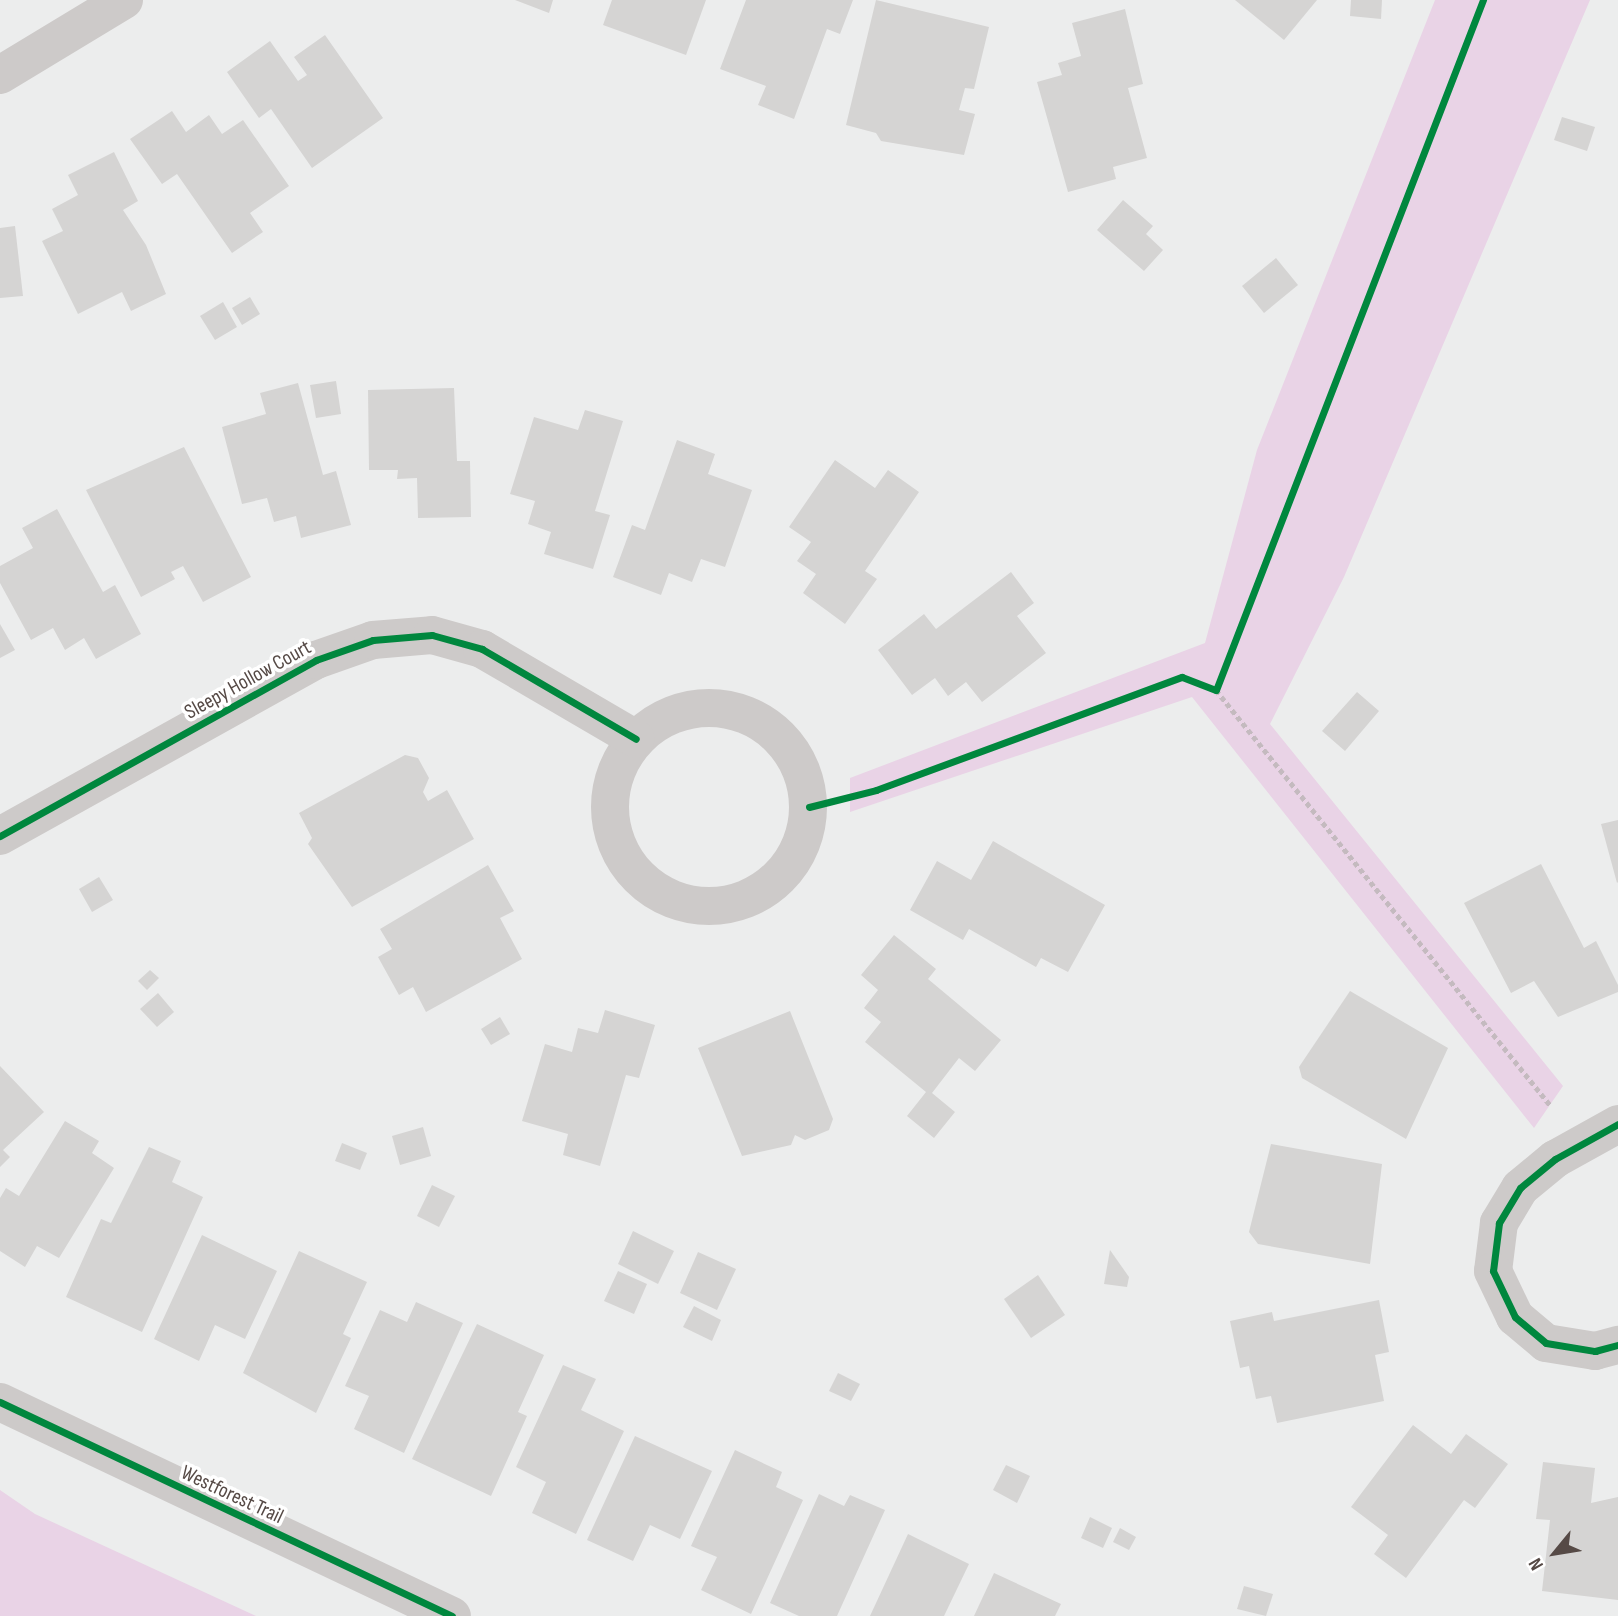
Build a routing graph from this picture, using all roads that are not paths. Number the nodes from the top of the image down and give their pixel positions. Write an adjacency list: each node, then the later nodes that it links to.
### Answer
1 (124, 0): 2 (street)
2 (0, 75)
3 (636, 739): 3 (street); 4 (street, Sleepy Hollow Court)
4 (0, 836)
5 (1618, 1124): 6 (street)
6 (1618, 1345)
7 (0, 1402): 8 (street, Westforest Trail)
8 (452, 1616)

